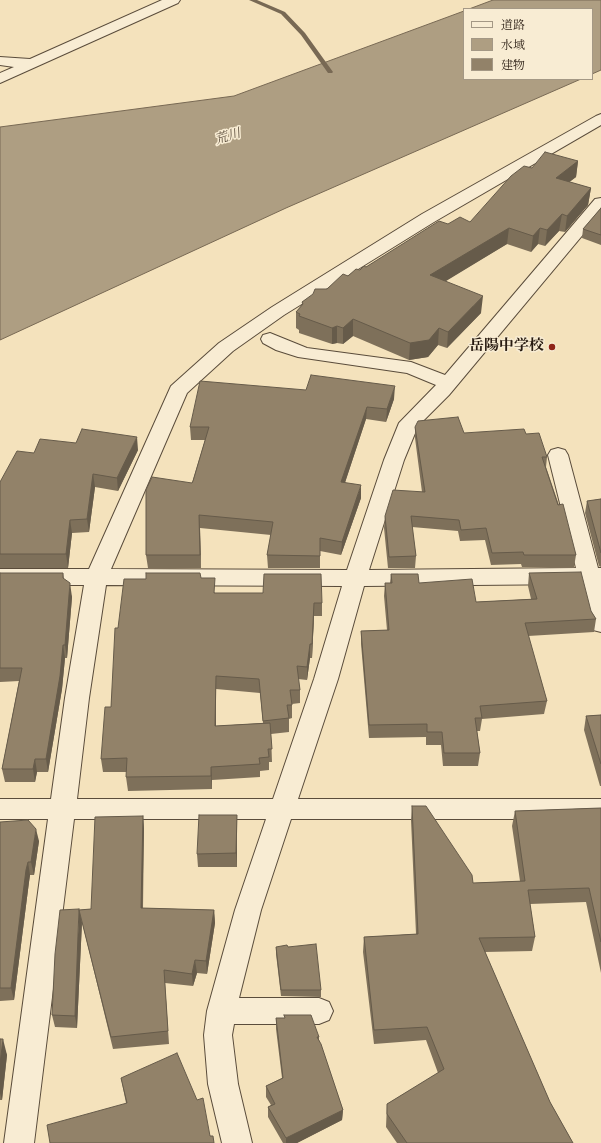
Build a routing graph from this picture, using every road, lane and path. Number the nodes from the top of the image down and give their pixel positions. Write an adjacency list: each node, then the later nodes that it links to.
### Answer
1 (174, 0): 3 (street)
2 (0, 61): 3 (street)
3 (32, 64): 4 (street)
4 (0, 79)
5 (601, 118): 12 (street)
6 (601, 203): 8 (street)
7 (270, 339): 8 (street)
8 (448, 383): 13 (street)
9 (558, 455): 10 (street)
10 (595, 576): 13 (street); 14 (street)
11 (0, 577): 12 (street)
12 (96, 578): 13 (street); 16 (street)
13 (355, 578): 18 (street)
14 (601, 624)
15 (0, 809): 16 (street)
16 (63, 809): 18 (street); 21 (street)
17 (601, 809): 18 (street)
18 (282, 810): 19 (street)
19 (221, 1011): 20 (street); 22 (street)
20 (319, 1011)
21 (19, 1143)
22 (236, 1143)

